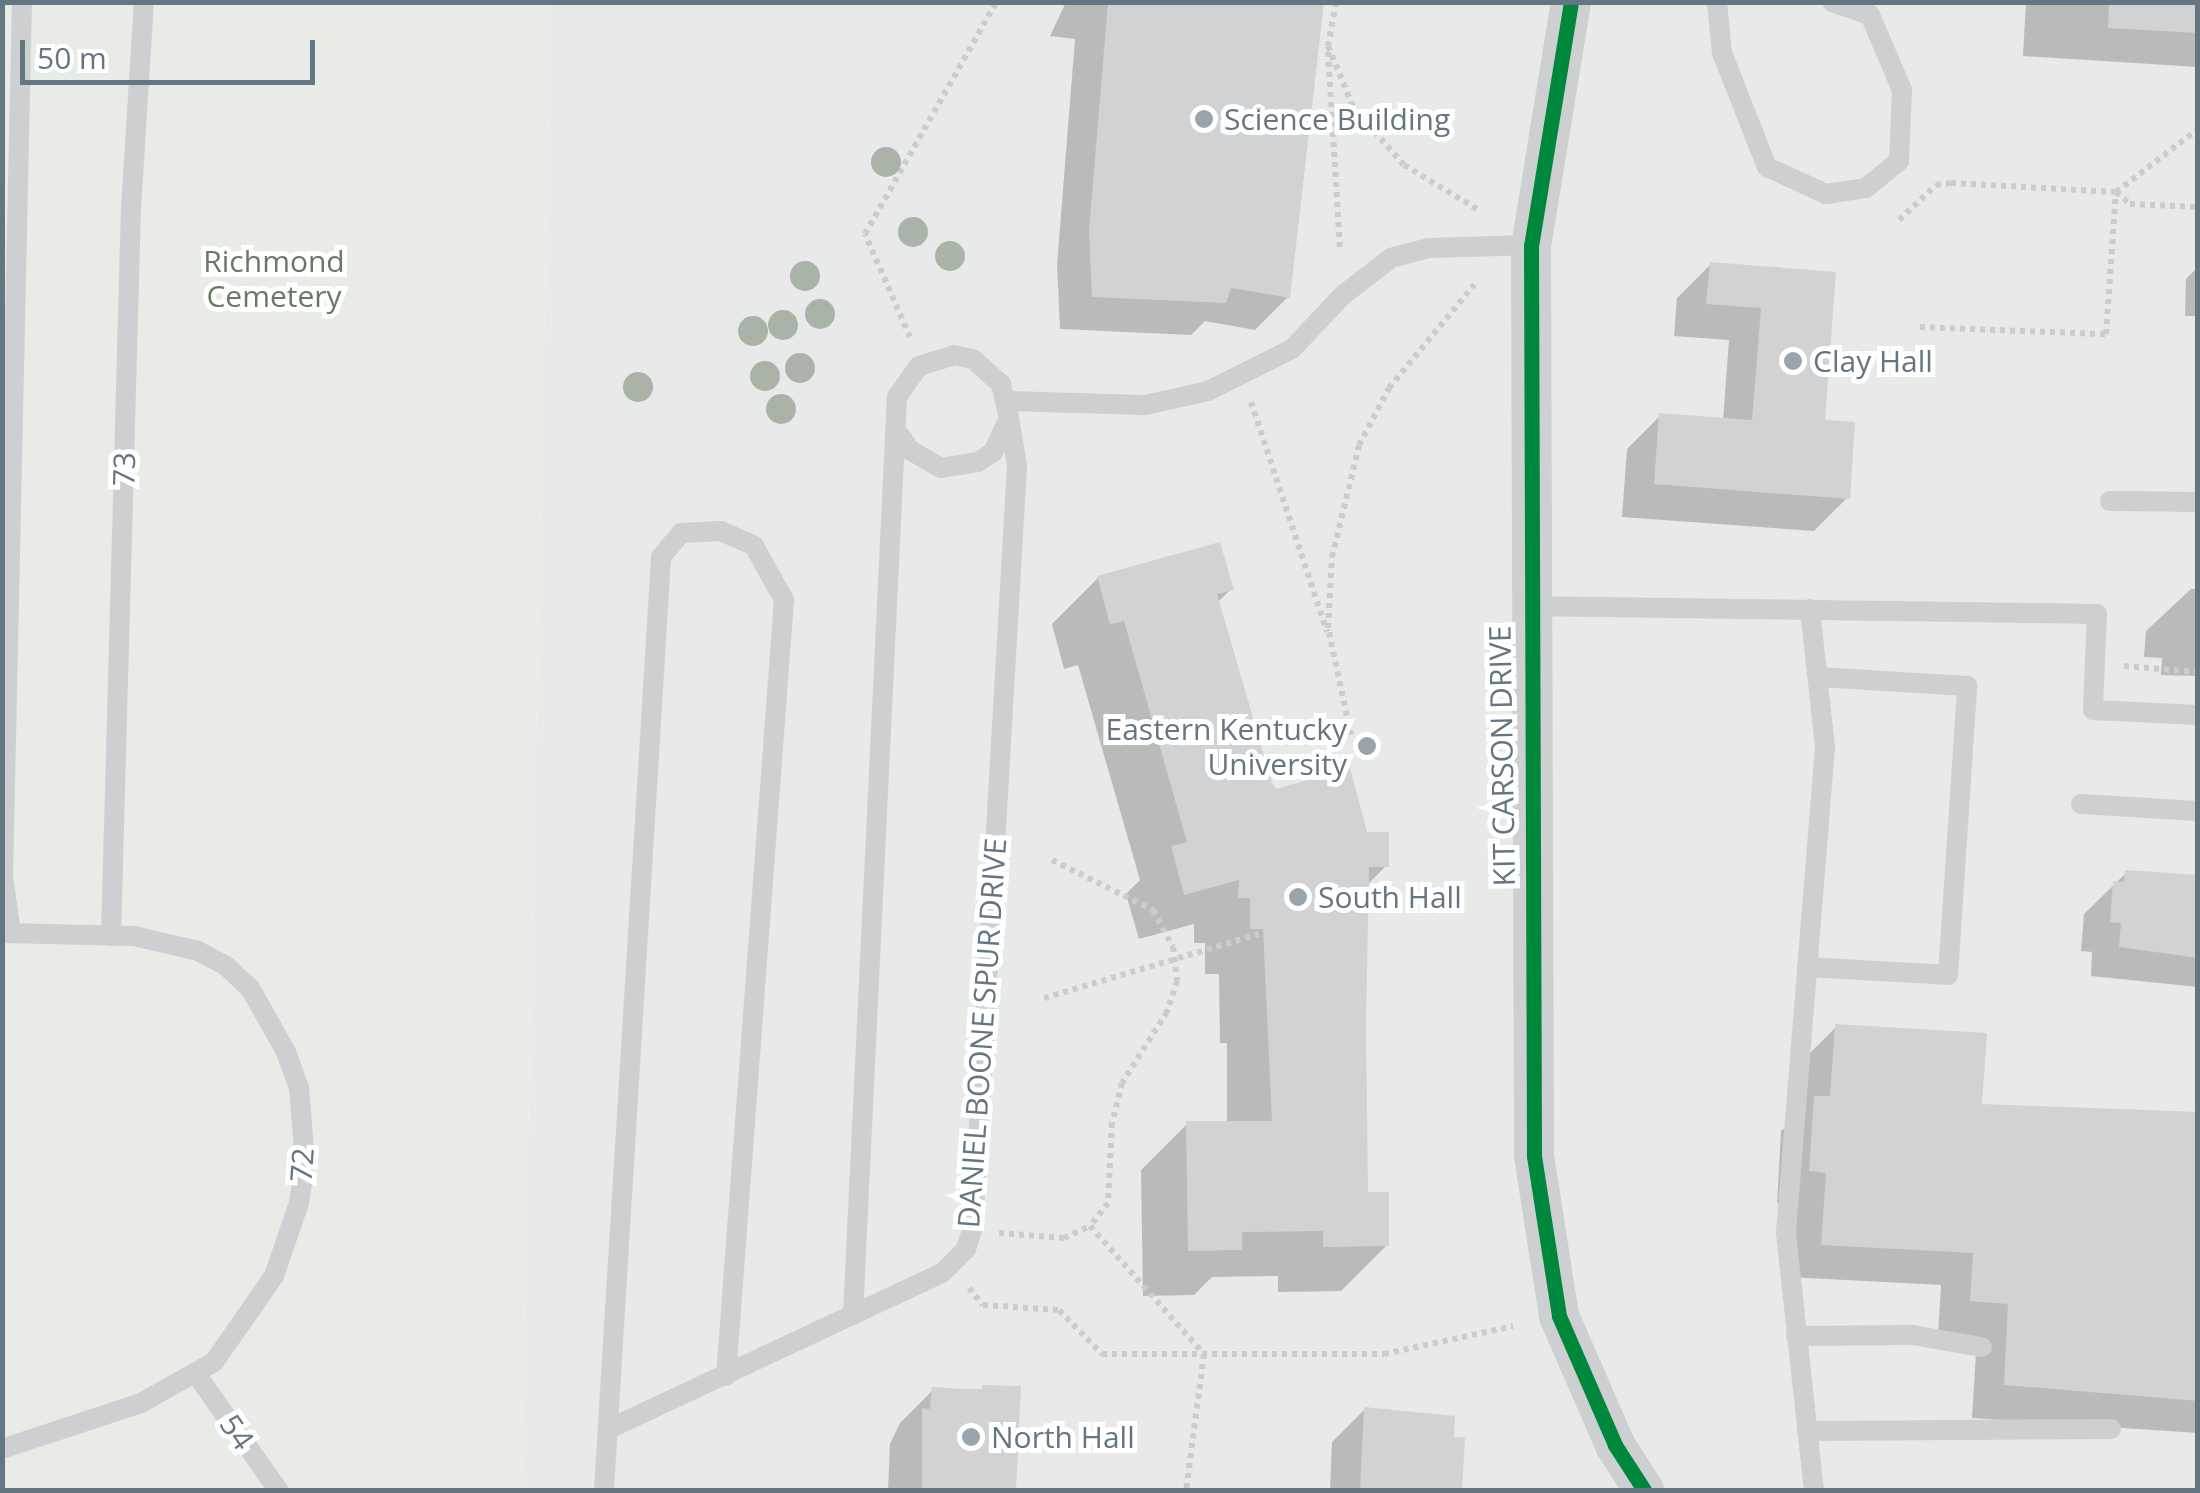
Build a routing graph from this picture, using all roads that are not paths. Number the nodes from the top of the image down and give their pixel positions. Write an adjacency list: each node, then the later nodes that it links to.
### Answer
1 (22, 2): 17 (lane)
2 (144, 2): 18 (lane, 73)
3 (1571, 2): 6 (street, KIT CARSON DRIVE)
4 (1716, 2): 5 (lane)
5 (1839, 3)
6 (1531, 245): 7 (lane); 11 (street, KIT CARSON DRIVE)
7 (1008, 410): 8 (lane); 8 (lane); 20 (lane, DANIEL BOONE SPUR DRIVE)
8 (900, 434): 20 (lane)
9 (2110, 501): 10 (lane)
10 (2198, 502)
11 (1528, 606): 12 (lane); 31 (street, KIT CARSON DRIVE)
12 (1810, 608): 13 (lane); 14 (lane)
13 (1818, 677): 19 (lane); 19 (lane)
14 (2198, 715)
15 (2081, 804): 16 (lane)
16 (2198, 810)
17 (6, 933): 18 (lane, 72)
18 (111, 936): 23 (lane, 72)
19 (1807, 966): 21 (lane)
20 (853, 1315): 24 (lane, DANIEL BOONE SPUR DRIVE)
21 (1796, 1336): 22 (lane); 27 (lane)
22 (1982, 1347)
23 (196, 1374): 28 (lane, 72); 29 (lane, 54)
24 (726, 1376): 25 (lane, DANIEL BOONE SPUR DRIVE); 25 (lane)
25 (611, 1428): 30 (lane)
26 (2112, 1429): 27 (lane)
27 (1807, 1431): 32 (lane)
28 (2, 1450)
29 (278, 1490)
30 (604, 1490)
31 (1644, 1490)
32 (1814, 1490)

